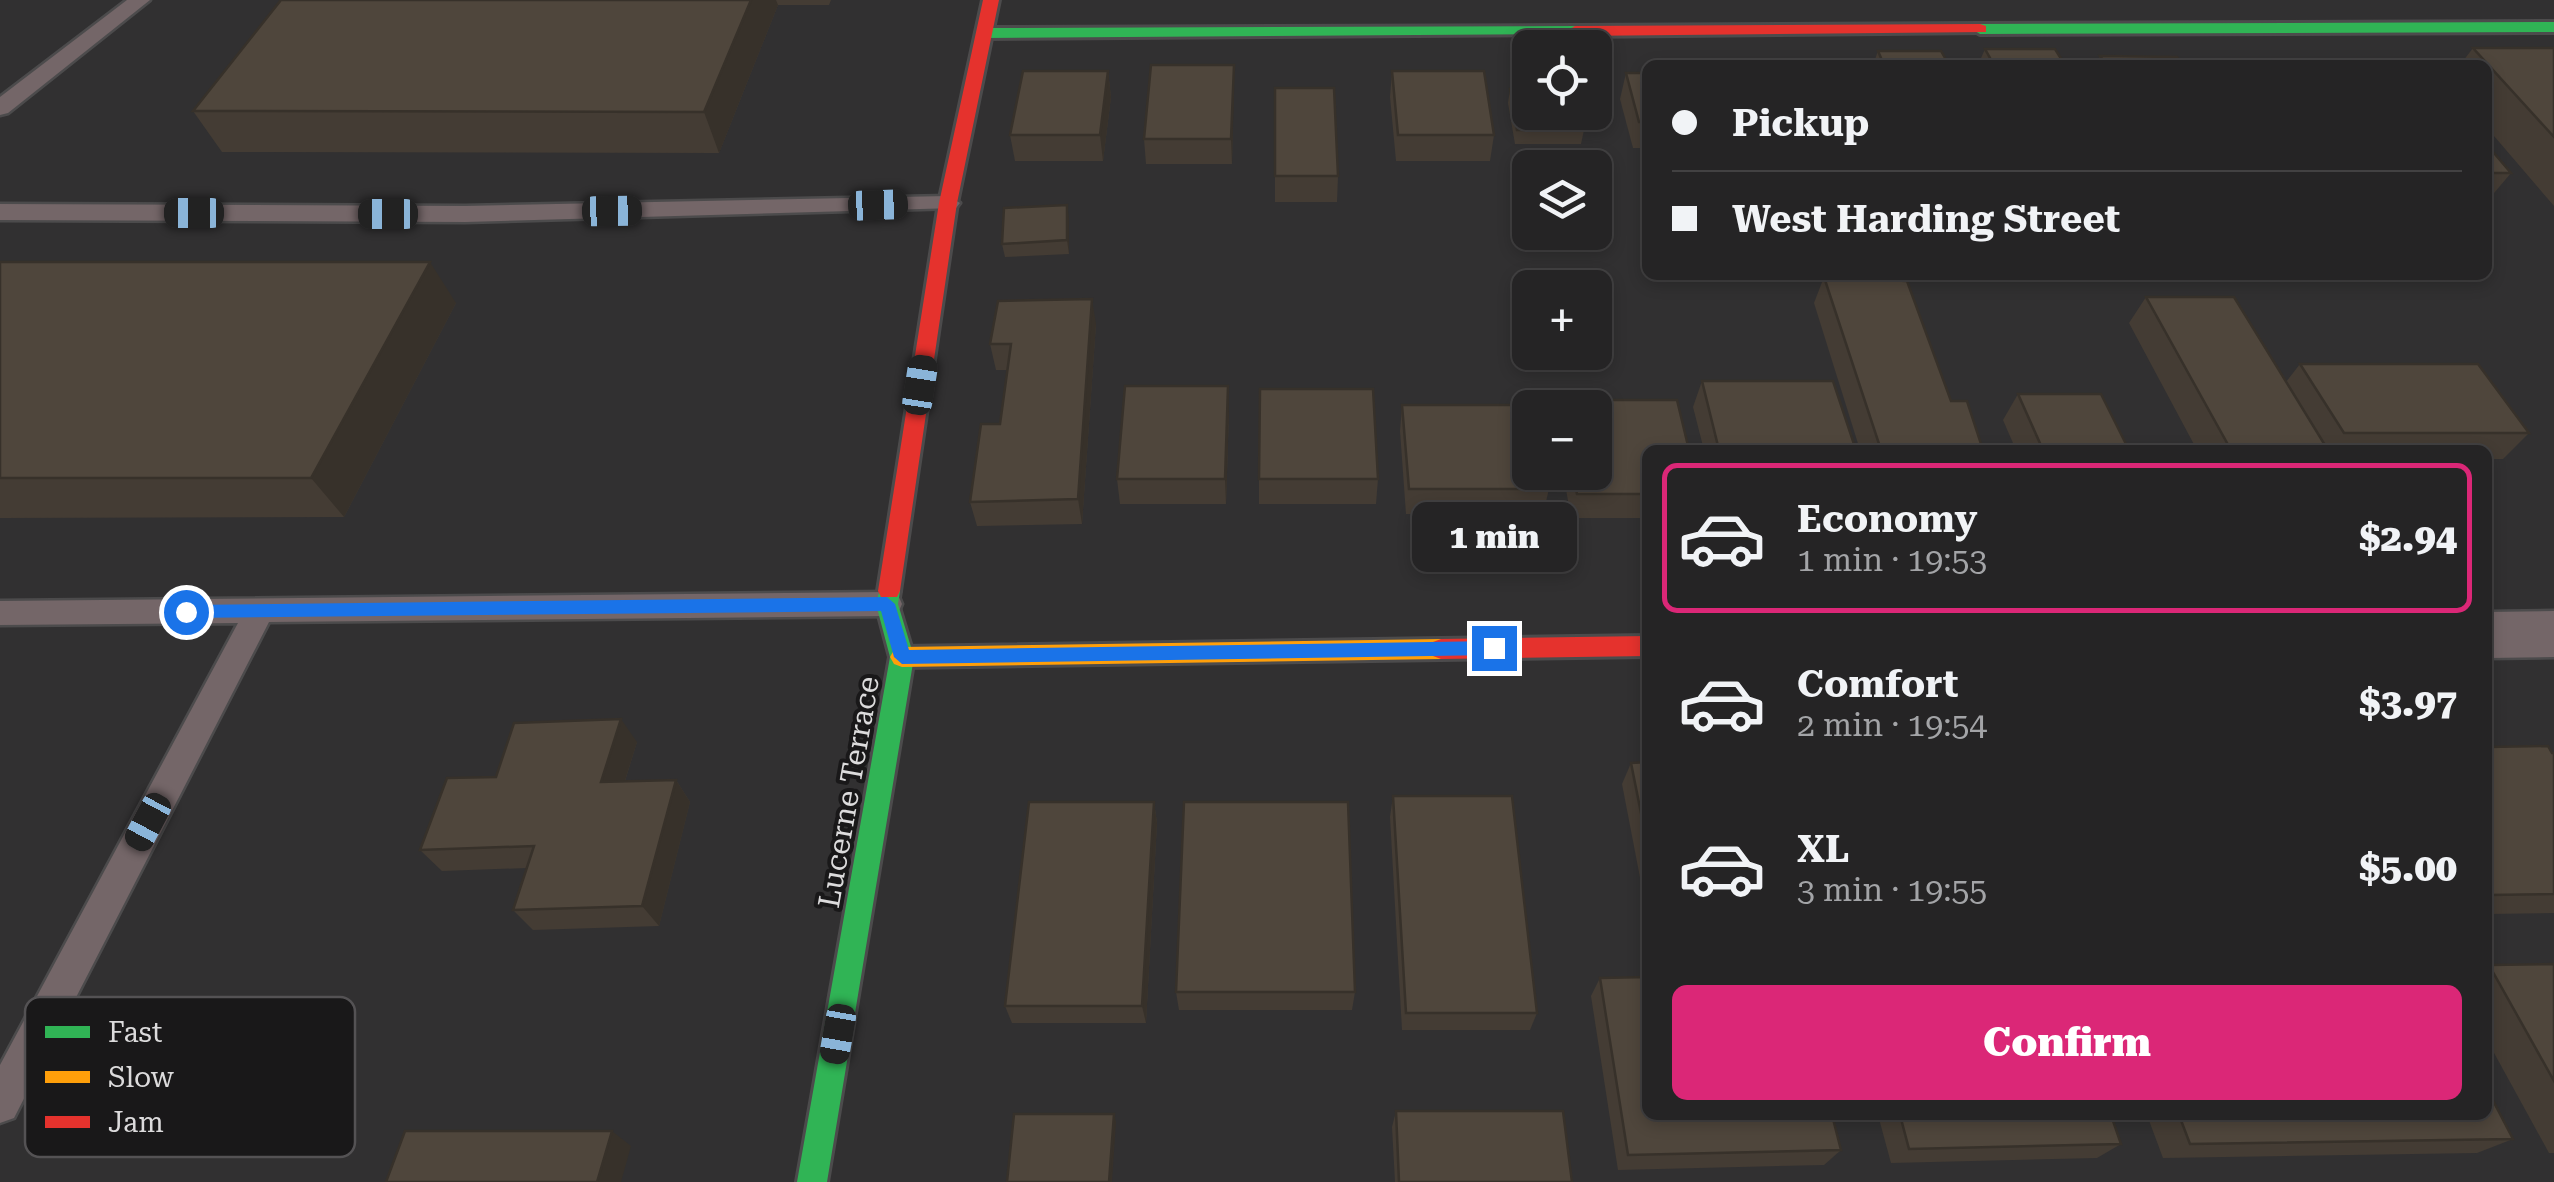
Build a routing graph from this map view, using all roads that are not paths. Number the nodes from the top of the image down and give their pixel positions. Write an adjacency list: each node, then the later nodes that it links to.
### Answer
1 (140, 0): 5 (lane)
2 (991, 0): 4 (street, Lucerne Terrace)
3 (2554, 27): 4 (street)
4 (984, 33): 6 (street, Lucerne Terrace)
5 (0, 108)
6 (948, 203): 7 (lane); 8 (street, Lucerne Terrace)
7 (0, 212)
8 (887, 604): 9 (lane); 14 (street, Lucerne Terrace)
9 (260, 611): 10 (lane); 15 (lane)
10 (0, 613)
11 (2554, 634): 12 (street)
12 (2492, 635)
13 (1642, 646): 14 (street)
14 (902, 657): 18 (street, Lucerne Terrace)
15 (56, 997)
16 (25, 1057): 17 (lane)
17 (0, 1104)
18 (812, 1182)

